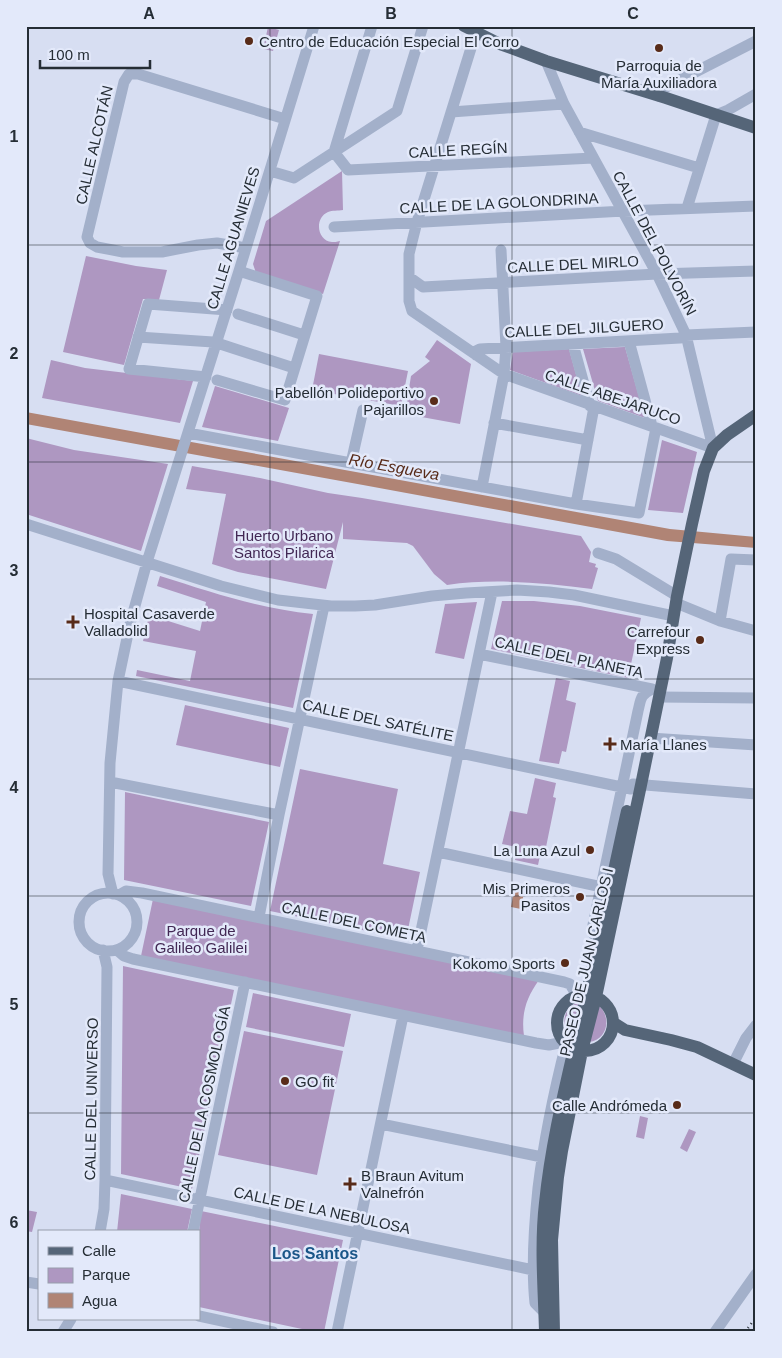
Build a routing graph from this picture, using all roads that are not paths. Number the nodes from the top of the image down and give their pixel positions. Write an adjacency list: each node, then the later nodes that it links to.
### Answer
1 (314, 26): 12 (street, CALLE AGUANIEVES)
2 (372, 26): 15 (street)
3 (423, 26): 15 (street)
4 (472, 29): 6 (main road); 10 (street)
5 (756, 41): 8 (street)
6 (546, 61): 8 (main road); 9 (street, CALLE DEL POLVORÍN)
7 (756, 94): 11 (street)
8 (659, 96): 11 (main road)
9 (564, 104): 10 (street); 14 (street, CALLE DEL POLVORÍN)
10 (452, 112): 17 (street)
11 (716, 115): 13 (main road); 18 (street)
12 (285, 119): 19 (street, CALLE AGUANIEVES); 25 (street, CALLE ALCOTÁN)
13 (756, 128)
14 (579, 132): 16 (street, CALLE DEL POLVORÍN); 18 (street)
15 (334, 152): 17 (street, CALLE REGÍN); 19 (street)
16 (593, 158): 17 (street, CALLE REGÍN); 22 (street, CALLE DEL POLVORÍN)
17 (434, 166): 23 (street)
18 (699, 168): 21 (street)
19 (270, 171): 25 (street, CALLE AGUANIEVES)
20 (756, 206): 21 (street, CALLE DE LA GOLONDRINA)
21 (687, 208): 22 (street, CALLE DE LA GOLONDRINA)
22 (624, 211): 23 (street, CALLE DE LA GOLONDRINA); 29 (street, CALLE DEL POLVORÍN)
23 (417, 222): 24 (street, CALLE DE LA GOLONDRINA); 30 (street)
24 (334, 227)
25 (246, 248): 27 (street, CALLE AGUANIEVES)
26 (501, 250): 31 (street)
27 (239, 271): 34 (street, CALLE AGUANIEVES); 36 (street)
28 (756, 271): 29 (street, CALLE DEL MIRLO)
29 (657, 274): 31 (street, CALLE DEL MIRLO); 37 (street, CALLE DEL POLVORÍN)
30 (409, 277): 32 (street); 33 (street)
31 (503, 283): 32 (street, CALLE DEL MIRLO); 42 (street)
32 (423, 288): 33 (street)
33 (409, 301): 43 (street, CALLE ABEJARUCO)
34 (232, 312): 36 (street); 38 (street); 40 (street, CALLE AGUANIEVES)
35 (756, 332): 37 (street, CALLE DEL JILGUERO)
36 (304, 335): 44 (street)
37 (686, 335): 39 (street, CALLE DEL JILGUERO); 54 (street, CALLE DEL POLVORÍN)
38 (138, 337): 40 (street); 46 (street)
39 (629, 341): 41 (street, CALLE DEL JILGUERO); 51 (street)
40 (215, 343): 44 (street); 46 (street, CALLE AGUANIEVES)
41 (573, 344): 42 (street, CALLE DEL JILGUERO); 47 (street)
42 (506, 347): 43 (street, CALLE DEL JILGUERO); 45 (street)
43 (476, 355): 45 (street, CALLE ABEJARUCO)
44 (294, 368): 46 (street)
45 (504, 374): 47 (street, CALLE ABEJARUCO); 50 (street)
46 (212, 378): 52 (street, CALLE AGUANIEVES)
47 (592, 406): 51 (street, CALLE ABEJARUCO); 53 (street)
48 (363, 410): 55 (street)
49 (756, 415): 54 (main road, PASEO DE JUAN CARLOS I)
50 (494, 423): 53 (street); 56 (street)
51 (654, 427): 54 (street, CALLE ABEJARUCO); 57 (street)
52 (187, 435): 55 (street); 61 (street, CALLE AGUANIEVES)
53 (588, 440): 57 (street)
54 (713, 448): 63 (main road, PASEO DE JUAN CARLOS I)
55 (351, 463): 56 (street)
56 (482, 487): 57 (street)
57 (576, 504)
58 (26, 524): 61 (street)
59 (598, 553): 63 (street)
60 (756, 560): 66 (street)
61 (147, 562): 64 (street); 69 (street)
62 (492, 592): 64 (street); 65 (street); 68 (street)
63 (676, 600): 65 (main road, PASEO DE JUAN CARLOS I); 66 (street); 70 (main road, PASEO DE JUAN CARLOS I)
64 (324, 606): 72 (street)
65 (669, 615): 70 (main road, PASEO DE JUAN CARLOS I)
66 (720, 621): 67 (street)
67 (756, 631)
68 (479, 654): 70 (street, CALLE DEL PLANETA); 75 (street)
69 (118, 681): 72 (street, CALLE DEL SATÉLITE); 76 (street)
70 (655, 693): 71 (street, CALLE DEL PLANETA); 73 (main road, PASEO DE JUAN CARLOS I); 77 (main road, PASEO DE JUAN CARLOS I)
71 (756, 698)
72 (301, 719): 75 (street, CALLE DEL SATÉLITE); 79 (street)
73 (650, 738): 74 (street); 77 (main road, PASEO DE JUAN CARLOS I)
74 (756, 745)
75 (459, 752): 77 (street, CALLE DEL SATÉLITE); 80 (street)
76 (110, 782): 79 (street); 81 (street)
77 (632, 786): 78 (street, CALLE DEL SATÉLITE); 82 (street); 86 (main road, PASEO DE JUAN CARLOS I); 90 (main road, PASEO DE JUAN CARLOS I)
78 (756, 794)
79 (279, 815): 85 (street)
80 (438, 852): 82 (street); 88 (street)
81 (108, 874): 83 (street); 84 (street)
82 (602, 887): 86 (street)
83 (100, 894): 84 (street); 87 (street)
84 (116, 894): 85 (street, CALLE DEL COMETA); 87 (street)
85 (259, 917): 88 (street, CALLE DEL COMETA)
86 (598, 942): 90 (main road, PASEO DE JUAN CARLOS I)
87 (111, 950): 89 (street); 100 (street, CALLE DEL UNIVERSO)
88 (417, 950): 90 (street, CALLE DEL COMETA)
89 (245, 982): 91 (street); 101 (street, CALLE DE LA COSMOLOGÍA)
90 (586, 996): 93 (main road); 94 (main road, PASEO DE JUAN CARLOS I); 94 (main road)
91 (403, 1016): 94 (street); 98 (street)
92 (756, 1025): 95 (street)
93 (613, 1028): 94 (main road); 95 (main road)
94 (571, 1047): 99 (street, PASEO DE JUAN CARLOS I); 107 (main road, PASEO DE JUAN CARLOS I); 114 (main road, PASEO DE JUAN CARLOS I)
95 (735, 1065): 96 (main road); 97 (street)
96 (756, 1075)
97 (756, 1081)
98 (380, 1124): 99 (street); 104 (street)
99 (542, 1157): 105 (street, PASEO DE JUAN CARLOS I)
100 (105, 1180): 101 (street, CALLE DE LA NEBULOSA); 102 (street, CALLE DEL UNIVERSO)
101 (199, 1200): 103 (street, CALLE DE LA COSMOLOGÍA); 104 (street, CALLE DE LA NEBULOSA)
102 (100, 1230)
103 (192, 1230)
104 (357, 1233): 105 (street, CALLE DE LA NEBULOSA); 112 (street)
105 (533, 1270): 107 (street, PASEO DE JUAN CARLOS I)
106 (756, 1274): 115 (street)
107 (544, 1312): 113 (main road, PASEO DE JUAN CARLOS I)
108 (200, 1316): 111 (street)
109 (70, 1320): 110 (street)
110 (63, 1332)
111 (273, 1332)
112 (336, 1332)
113 (545, 1332)
114 (554, 1332)
115 (714, 1332)

